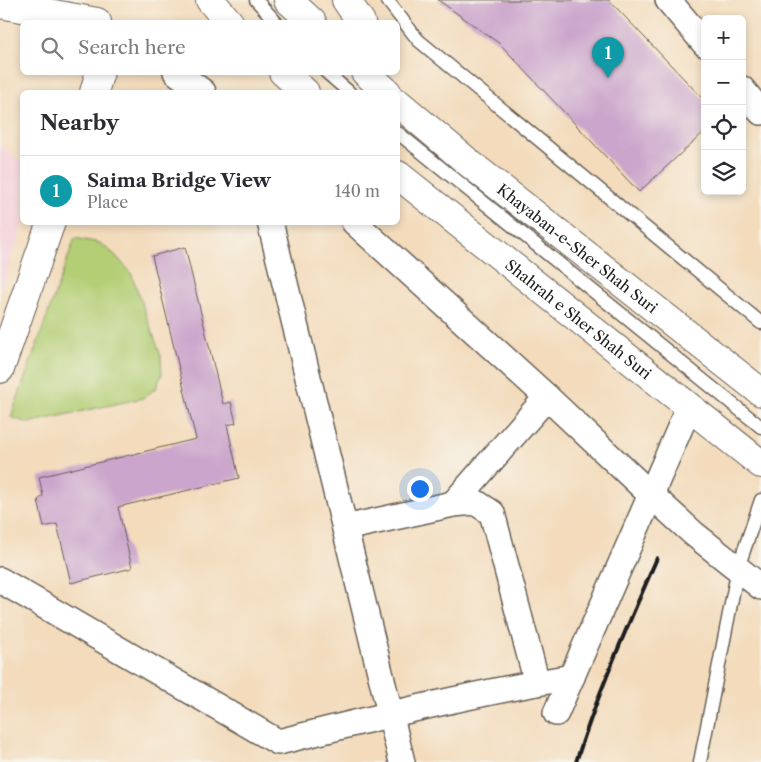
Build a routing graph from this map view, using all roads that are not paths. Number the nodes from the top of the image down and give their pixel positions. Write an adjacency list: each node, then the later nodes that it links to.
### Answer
1 (210, 0): 9 (main road)
2 (256, 0): 10 (lane)
3 (288, 0): 11 (main road)
4 (346, 0): 12 (main road)
5 (387, 0): 34 (lane)
6 (668, 0): 13 (street)
7 (0, 4): 8 (main road)
8 (87, 20)
9 (228, 20)
10 (274, 20)
11 (310, 20)
12 (360, 20)
13 (701, 39)
14 (99, 75): 20 (main road)
15 (180, 75): 21 (street)
16 (285, 75): 22 (main road)
17 (329, 75): 23 (lane)
18 (369, 75): 24 (main road, Khayaban-e-Sher Shah Suri)
19 (388, 75): 25 (main road)
20 (95, 90)
21 (200, 90)
22 (303, 90)
23 (347, 90)
24 (386, 90)
25 (393, 90)
26 (746, 94): 28 (street)
27 (400, 102): 36 (main road, Khayaban-e-Sher Shah Suri)
28 (761, 112)
29 (400, 135): 39 (lane)
30 (400, 176): 38 (main road, Shahrah e Sher Shah Suri)
31 (50, 225): 35 (main road)
32 (271, 225): 44 (street)
33 (357, 225): 37 (street)
34 (761, 323)
35 (0, 369)
36 (761, 392)
37 (547, 397): 41 (street); 43 (street)
38 (689, 407): 40 (main road, Shahrah e Sher Shah Suri); 41 (street)
39 (761, 427)
40 (761, 464)
41 (650, 495): 45 (street); 48 (street)
42 (761, 500): 45 (lane)
43 (453, 504): 44 (street); 49 (street)
44 (345, 528): 51 (street)
45 (738, 568): 47 (street); 54 (lane)
46 (0, 580): 52 (street)
47 (761, 586)
48 (572, 677): 49 (street); 50 (street)
49 (537, 683): 51 (street)
50 (556, 713)
51 (390, 714): 52 (street); 53 (street)
52 (281, 752)
53 (402, 762)
54 (700, 762)

